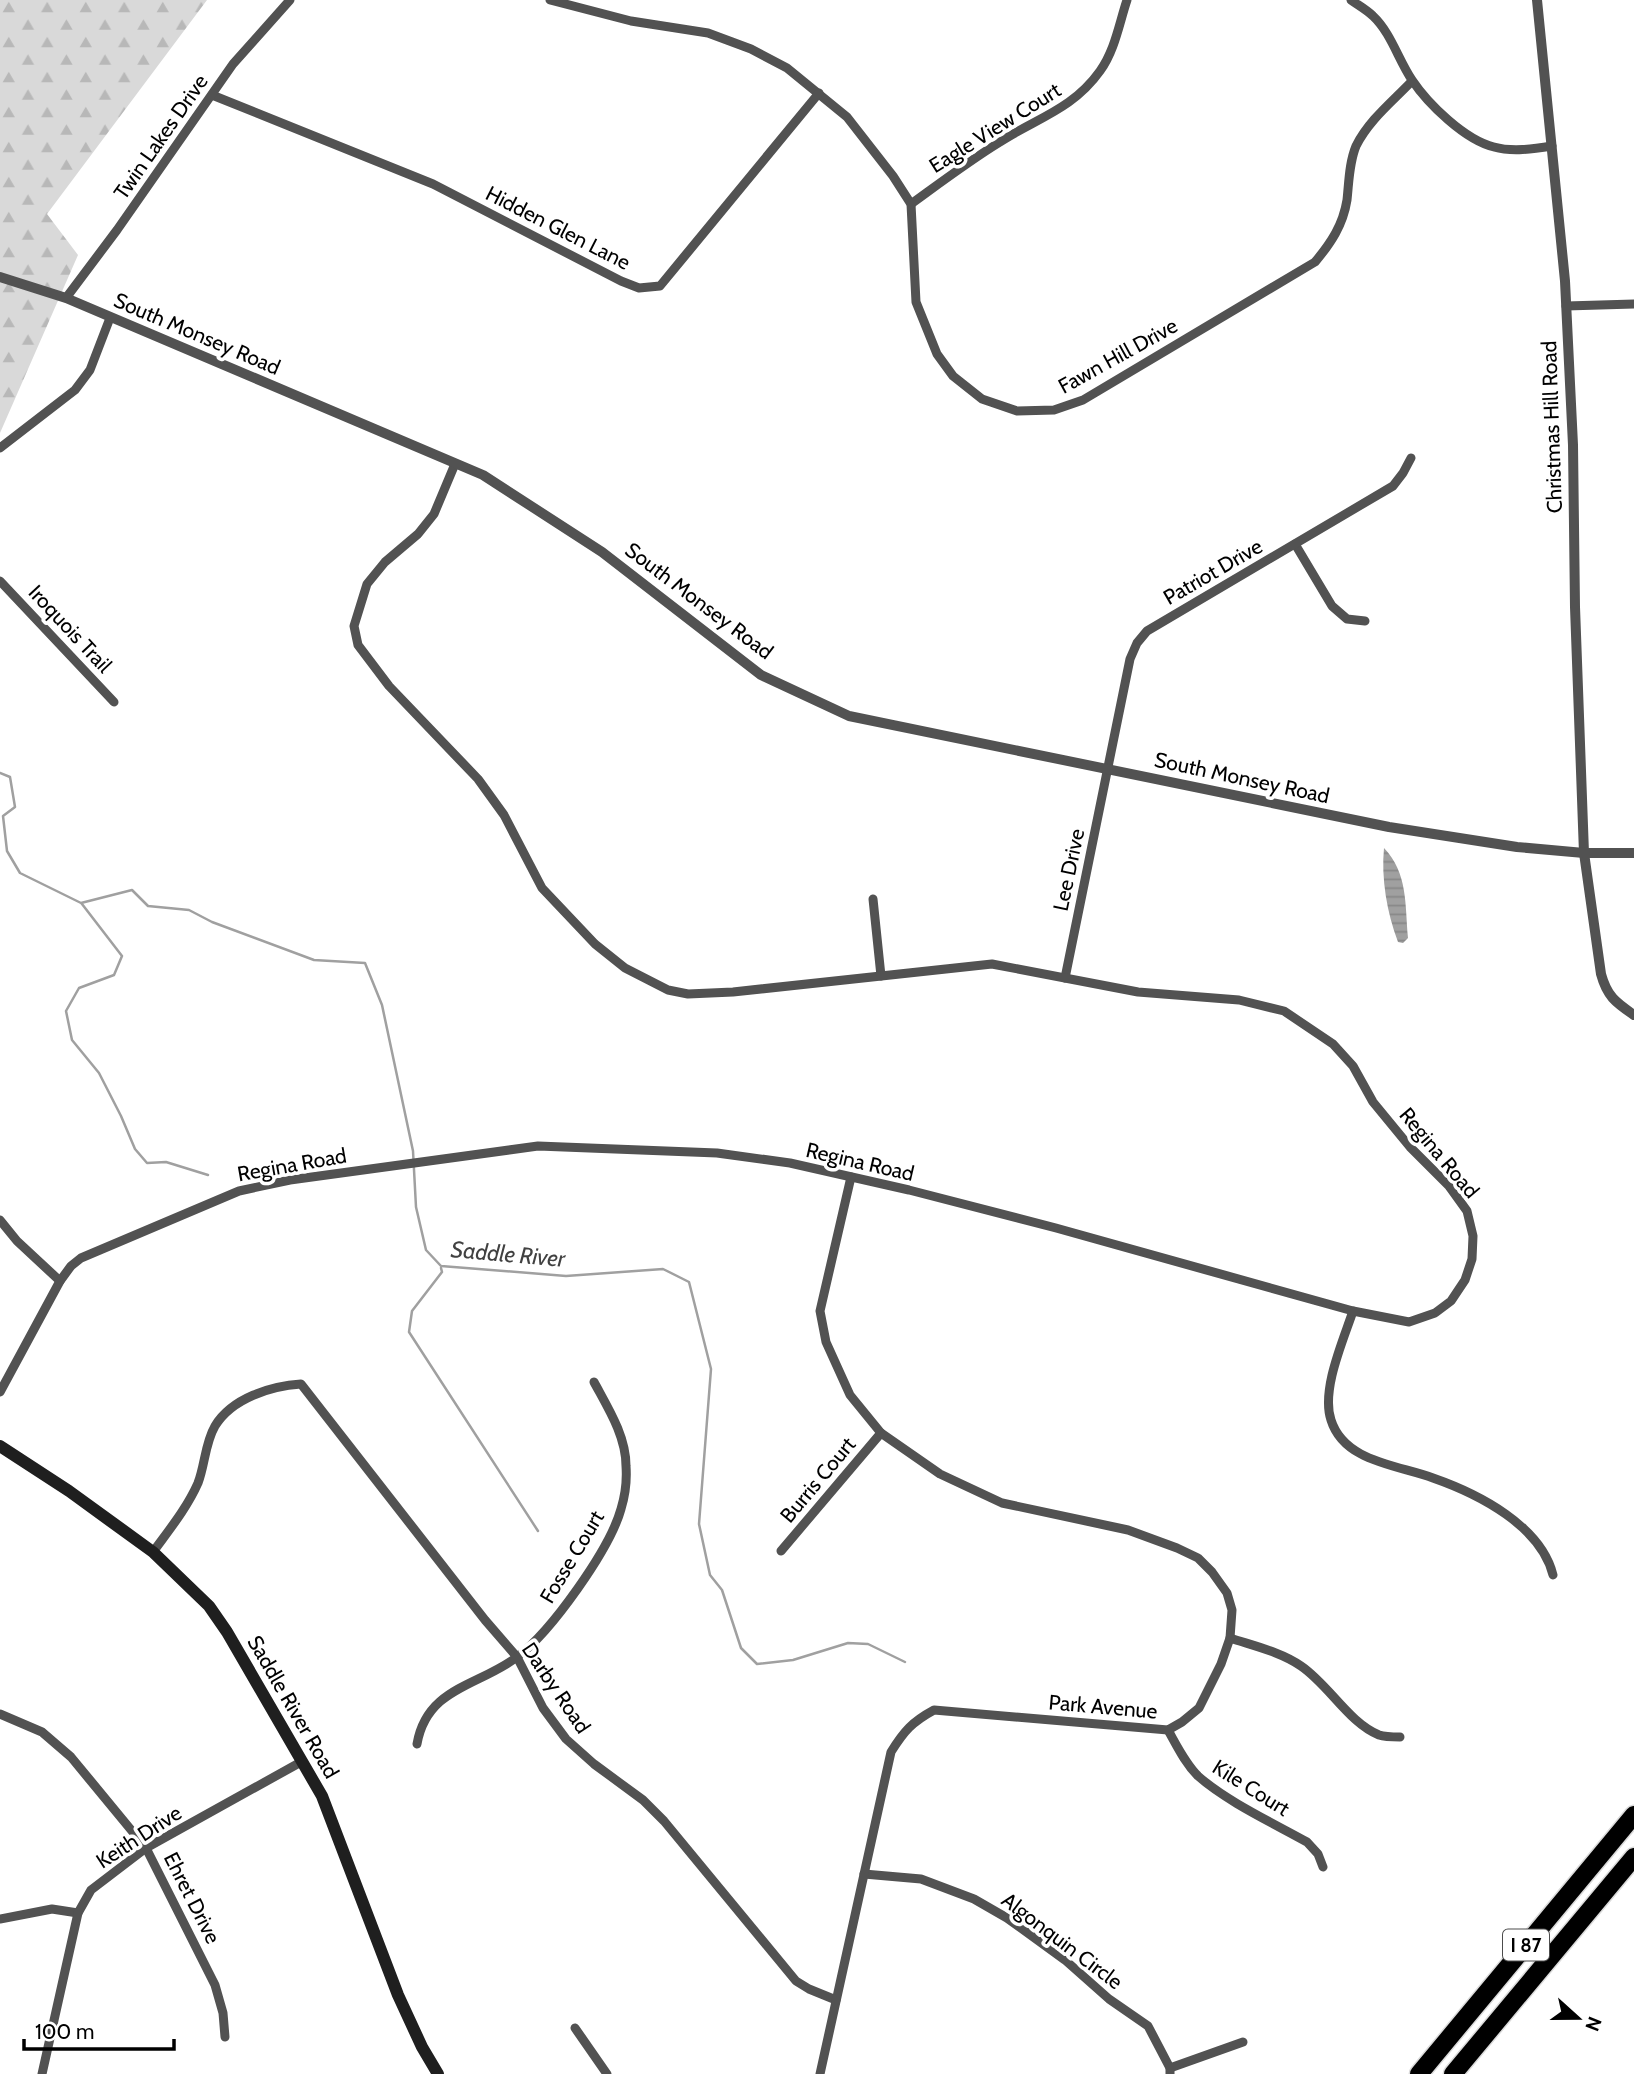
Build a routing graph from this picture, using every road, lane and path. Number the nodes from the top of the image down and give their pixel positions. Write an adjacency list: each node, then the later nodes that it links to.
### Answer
1 (290, 0): 8 (street, Twin Lakes Drive)
2 (550, 0): 7 (street)
3 (1127, 0): 10 (street, Eagle View Court)
4 (1351, 0): 6 (street)
5 (1536, 0): 9 (street, Christmas Hill Road)
6 (1412, 81): 9 (street); 10 (street, Fawn Hill Drive)
7 (819, 93): 8 (street, Hidden Glen Lane); 10 (street)
8 (212, 95): 12 (street, Twin Lakes Drive)
9 (1552, 146): 14 (street, Christmas Hill Road)
10 (911, 204)
11 (0, 277): 12 (street, South Monsey Road)
12 (66, 298): 15 (street, South Monsey Road)
13 (1634, 304): 14 (street)
14 (1566, 306): 24 (street, Christmas Hill Road)
15 (110, 318): 16 (street); 18 (street, South Monsey Road)
16 (0, 448)
17 (1411, 458): 19 (street, Patriot Drive)
18 (455, 464): 23 (street, South Monsey Road); 27 (street, Regina Road)
19 (1295, 544): 21 (street); 23 (street, Patriot Drive)
20 (0, 581): 22 (street, Iroquois Trail)
21 (1365, 621)
22 (114, 702)
23 (1108, 770): 24 (street, South Monsey Road); 28 (street, Lee Drive)
24 (1584, 853): 25 (street, South Monsey Road); 29 (street, Christmas Hill Road)
25 (1634, 853)
26 (873, 900): 27 (street)
27 (881, 976): 28 (street, Regina Road)
28 (1065, 978): 33 (street, Regina Road)
29 (1634, 1015)
30 (851, 1177): 32 (street, Regina Road); 33 (street, Regina Road); 36 (street, Park Avenue)
31 (0, 1220): 32 (street)
32 (60, 1282): 35 (street, Regina Road)
33 (1353, 1311): 40 (street)
34 (594, 1382): 42 (street, Fosse Court)
35 (0, 1392)
36 (881, 1433): 38 (street, Burris Court); 41 (street, Park Avenue)
37 (0, 1446): 39 (main road, Saddle River Road)
38 (781, 1550)
39 (153, 1552): 42 (street, Darby Road); 47 (main road, Saddle River Road)
40 (1553, 1575)
41 (1230, 1638): 44 (street, Park Avenue); 45 (street)
42 (517, 1657): 46 (street, Fosse Court); 55 (street, Darby Road)
43 (0, 1714): 49 (street, Ehret Drive)
44 (1168, 1730): 51 (street, Kile Court); 52 (street, Park Avenue)
45 (1400, 1737)
46 (418, 1744)
47 (301, 1762): 49 (street, Keith Drive); 61 (main road, Saddle River Road)
48 (1634, 1815): 64 (highway, I 87)
49 (146, 1848): 53 (street, Keith Drive); 57 (street, Ehret Drive)
50 (1634, 1857): 65 (highway, I 87)
51 (1323, 1867)
52 (864, 1874): 55 (street, Park Avenue); 59 (street, Algonquin Circle)
53 (78, 1913): 54 (street); 60 (street, Keith Drive)
54 (0, 1919)
55 (836, 2000): 63 (street, Park Avenue)
56 (575, 2028): 62 (street)
57 (225, 2037)
58 (1243, 2042): 59 (street, Algonquin Circle)
59 (1170, 2071)
60 (42, 2074)
61 (438, 2074)
62 (607, 2074)
63 (820, 2074)
64 (1419, 2074)
65 (1453, 2074)

